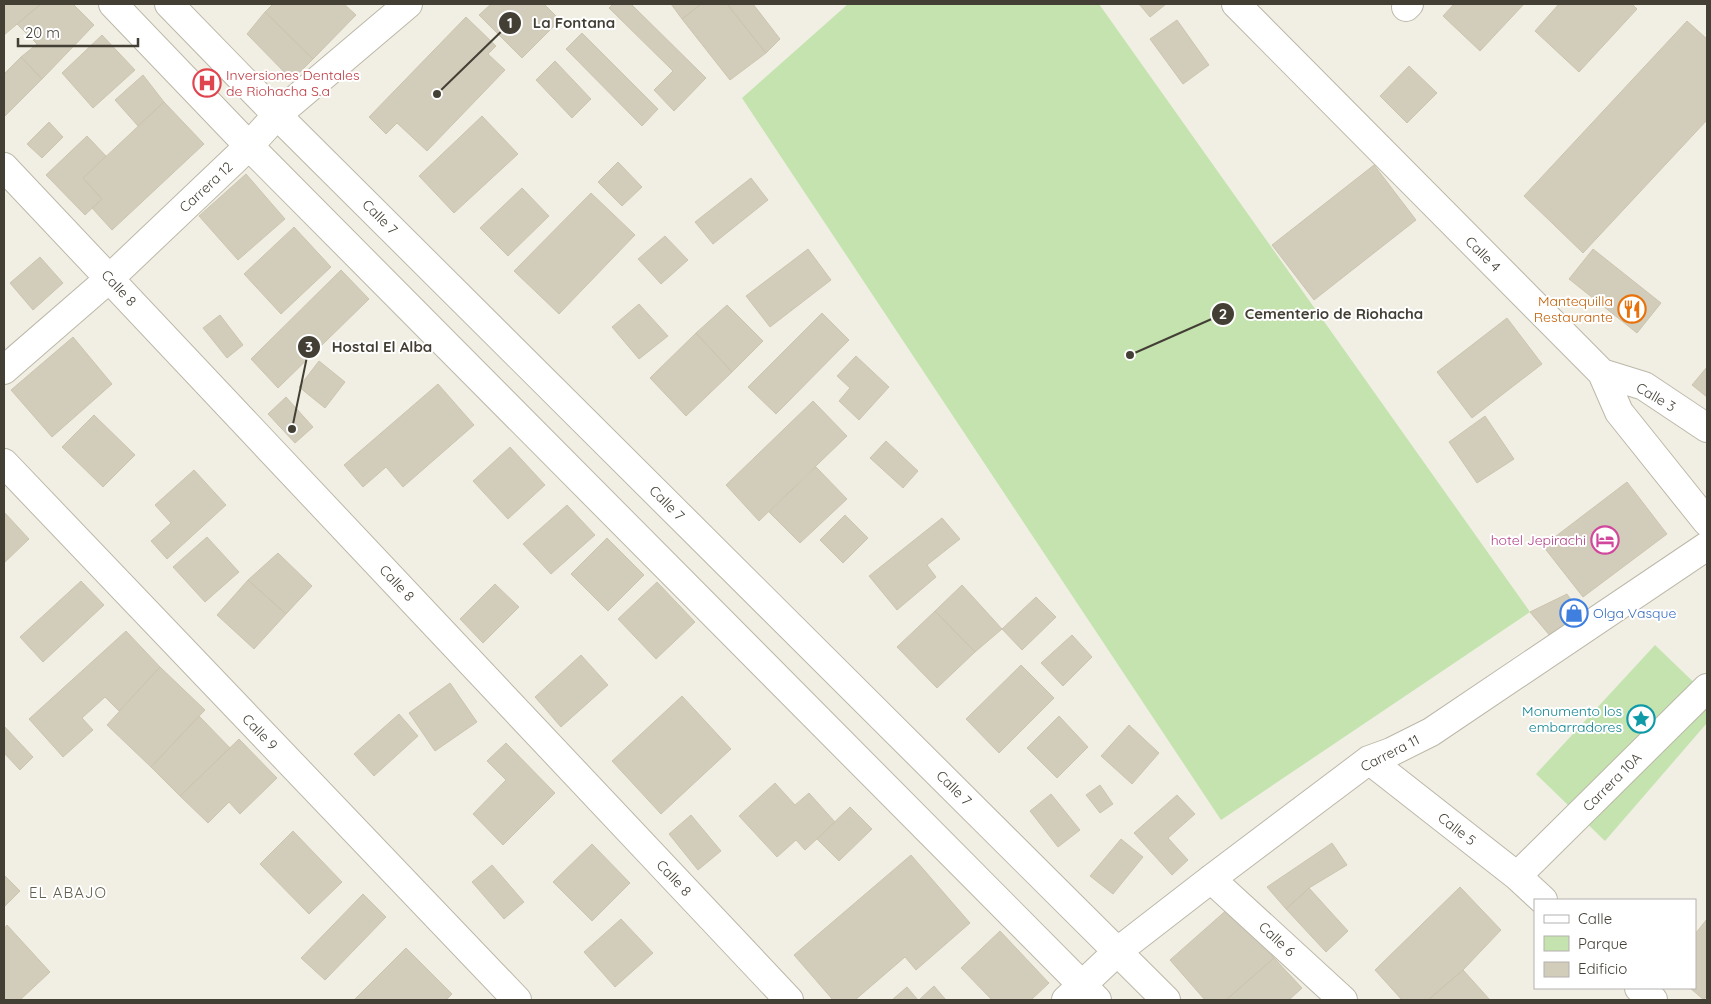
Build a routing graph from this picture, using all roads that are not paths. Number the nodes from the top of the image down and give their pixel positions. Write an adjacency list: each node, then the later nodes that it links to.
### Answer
1 (113, 4): 6 (street)
2 (169, 4): 5 (street, Calle 7)
3 (408, 4): 5 (street, Carrera 12)
4 (1236, 4): 10 (street, Calle 4)
5 (277, 115): 6 (street, Carrera 12); 20 (street, Calle 7)
6 (249, 146): 8 (street, Carrera 12); 22 (street)
7 (4, 167): 8 (street, Calle 8)
8 (110, 278): 9 (street, Carrera 12); 24 (street, Calle 8)
9 (4, 370)
10 (1602, 374): 11 (street, Calle 3); 13 (street, Calle 4)
11 (1707, 428)
12 (4, 463): 23 (street, Calle 9)
13 (1707, 522)
14 (1707, 546): 16 (street, Carrera 11)
15 (1707, 688): 17 (street, Carrera 10A)
16 (1369, 760): 17 (street, Calle 5); 18 (street, Carrera 11)
17 (1517, 876): 19 (street, Calle 5)
18 (1211, 879): 20 (street, Carrera 11); 26 (street, Calle 6)
19 (1542, 899)
20 (1118, 951): 22 (street, Carrera 11); 25 (street, Calle 7)
21 (1640, 989): 27 (street)
22 (1082, 996)
23 (517, 1000)
24 (789, 1000)
25 (1166, 1000)
26 (1343, 1000)
27 (1653, 1000)

